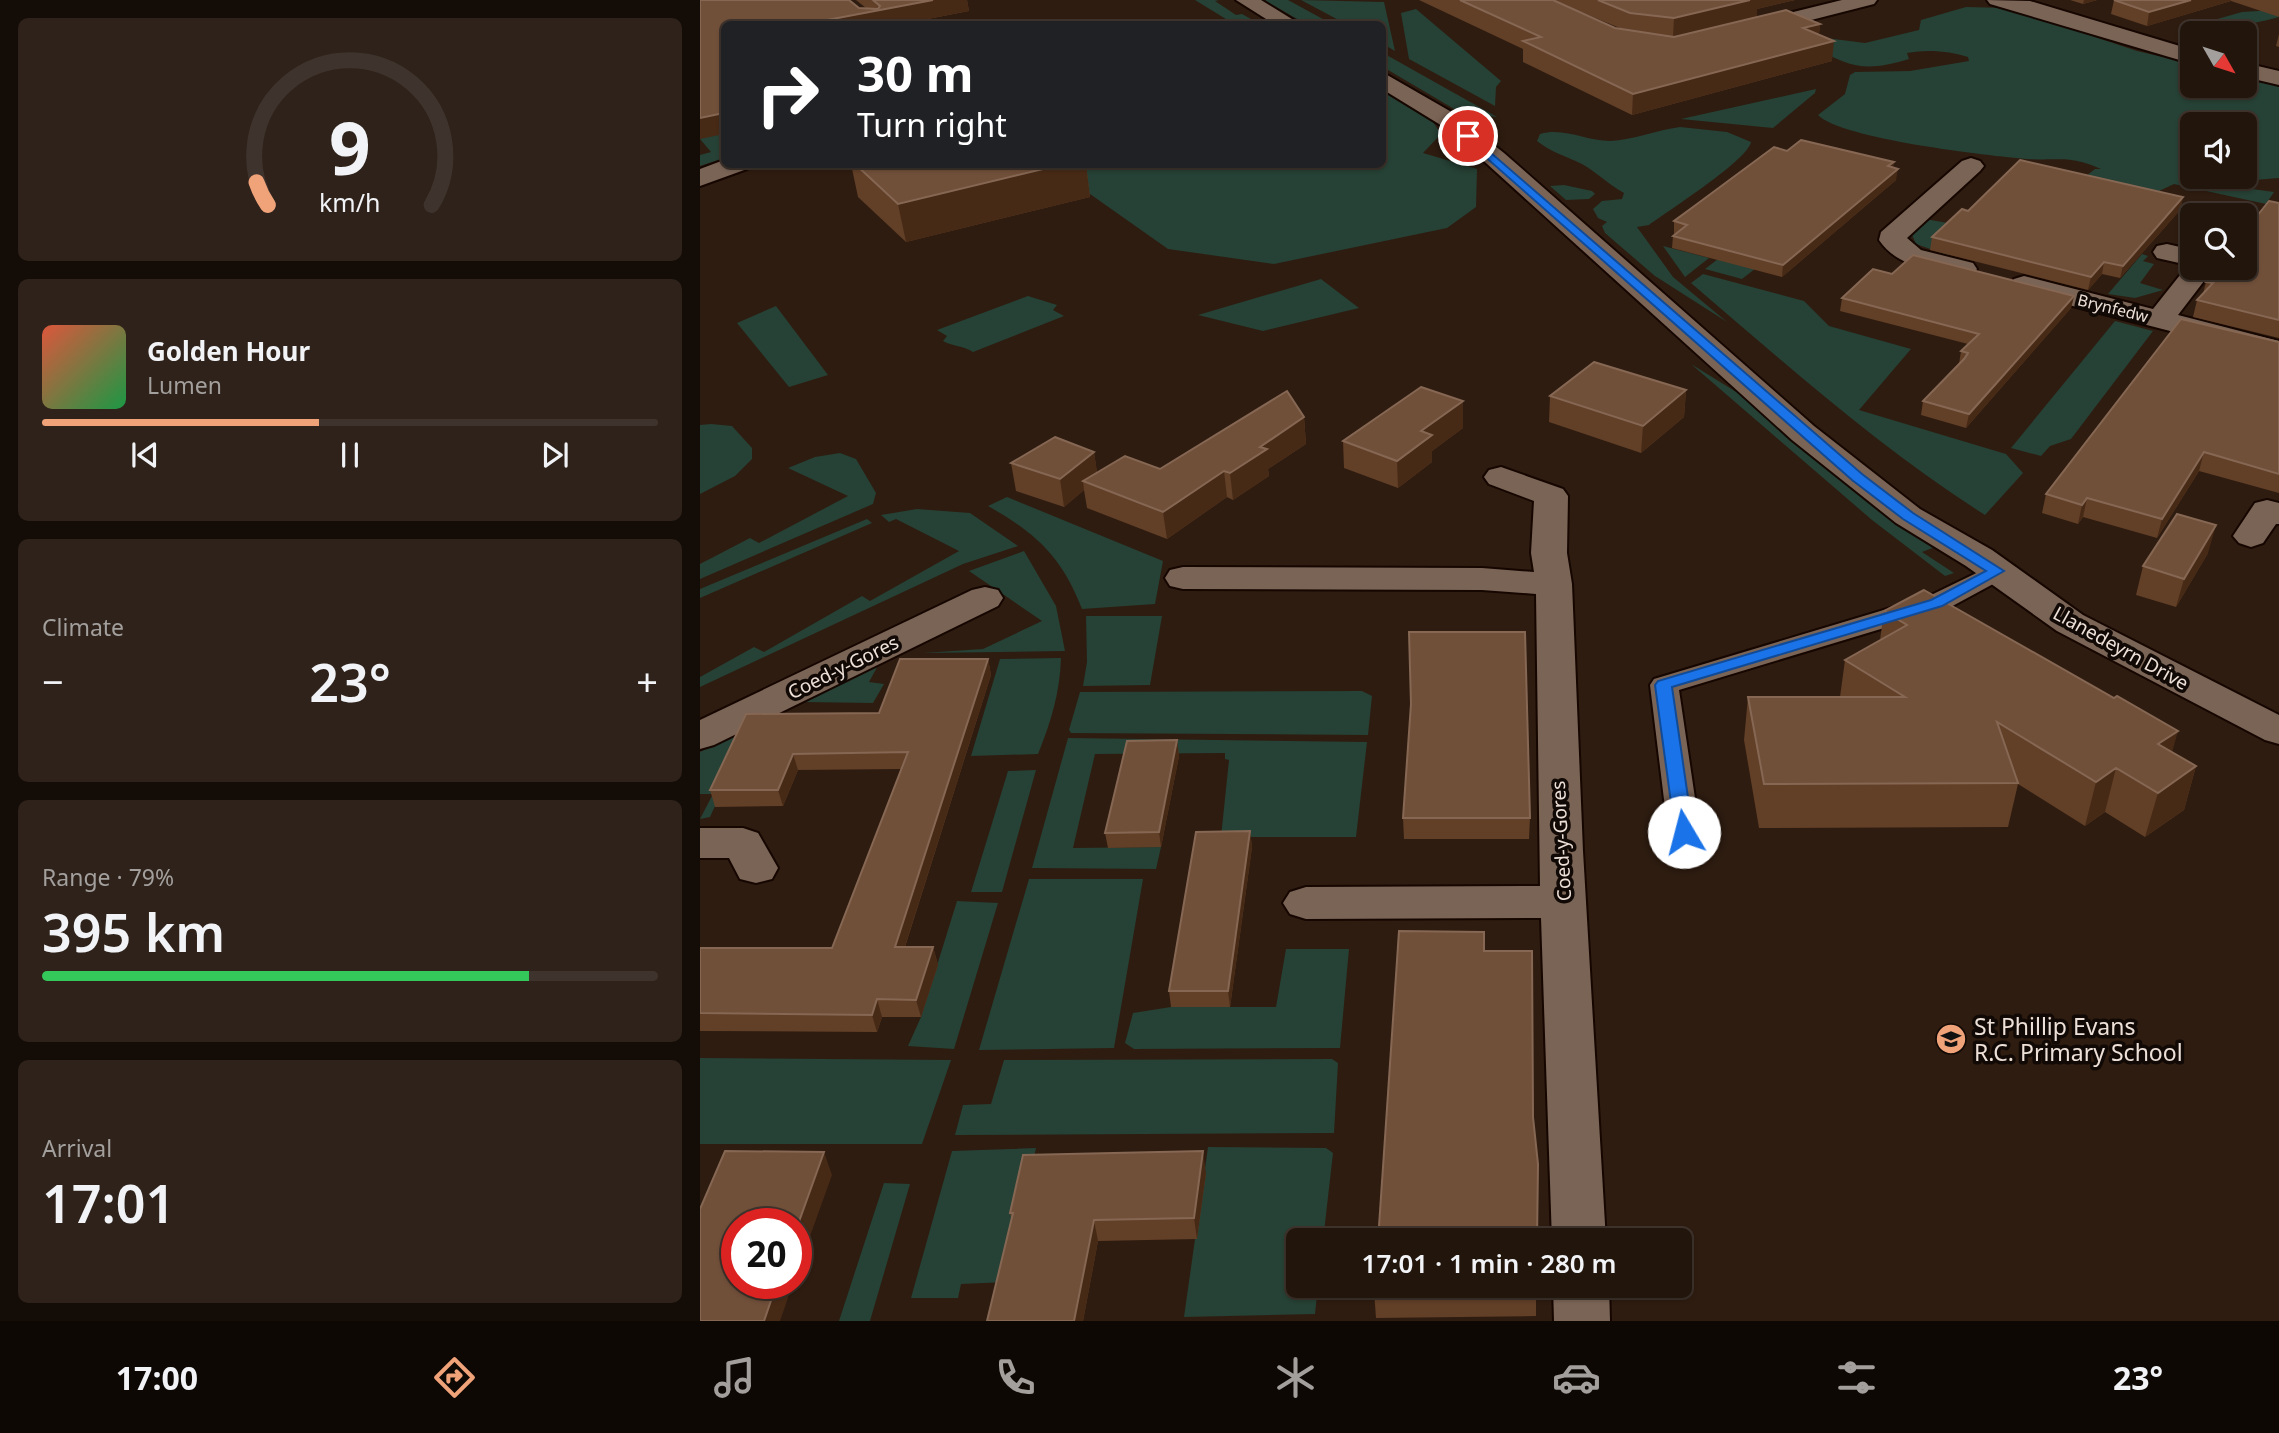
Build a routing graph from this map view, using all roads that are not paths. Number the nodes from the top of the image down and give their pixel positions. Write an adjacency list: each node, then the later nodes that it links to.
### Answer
1 (1246, 0): 6 (street)
2 (1997, 0): 5 (street)
3 (1852, 1): 7 (street)
4 (2102, 8): 5 (street)
5 (2065, 19): 8 (street)
6 (1284, 21)
7 (1729, 34)
8 (2180, 53)
9 (2258, 73): 10 (street)
10 (2279, 78)
11 (1386, 81): 21 (street, Llanedeyrn Drive)
12 (1971, 166): 16 (street, Brynfedw)
13 (727, 168): 14 (street)
14 (700, 178)
15 (2191, 280): 16 (street, Brynfedw)
16 (2160, 320): 17 (street, Brynfedw)
17 (2279, 350)
18 (1501, 477): 23 (street, Coed-y-Gores)
19 (2279, 514): 20 (street)
20 (2251, 536)
21 (1997, 571): 25 (street, Llanedeyrn Drive); 27 (lane)
22 (1183, 578): 23 (street)
23 (1554, 584): 30 (street, Coed-y-Gores)
24 (985, 597): 26 (street, Coed-y-Gores)
25 (2279, 731)
26 (700, 736)
27 (1684, 832)
28 (700, 843): 29 (street)
29 (757, 867)
30 (1564, 902): 31 (street); 32 (street, Coed-y-Gores)
31 (1306, 903)
32 (1578, 1228)
33 (1581, 1298): 34 (street)
34 (1582, 1321)

